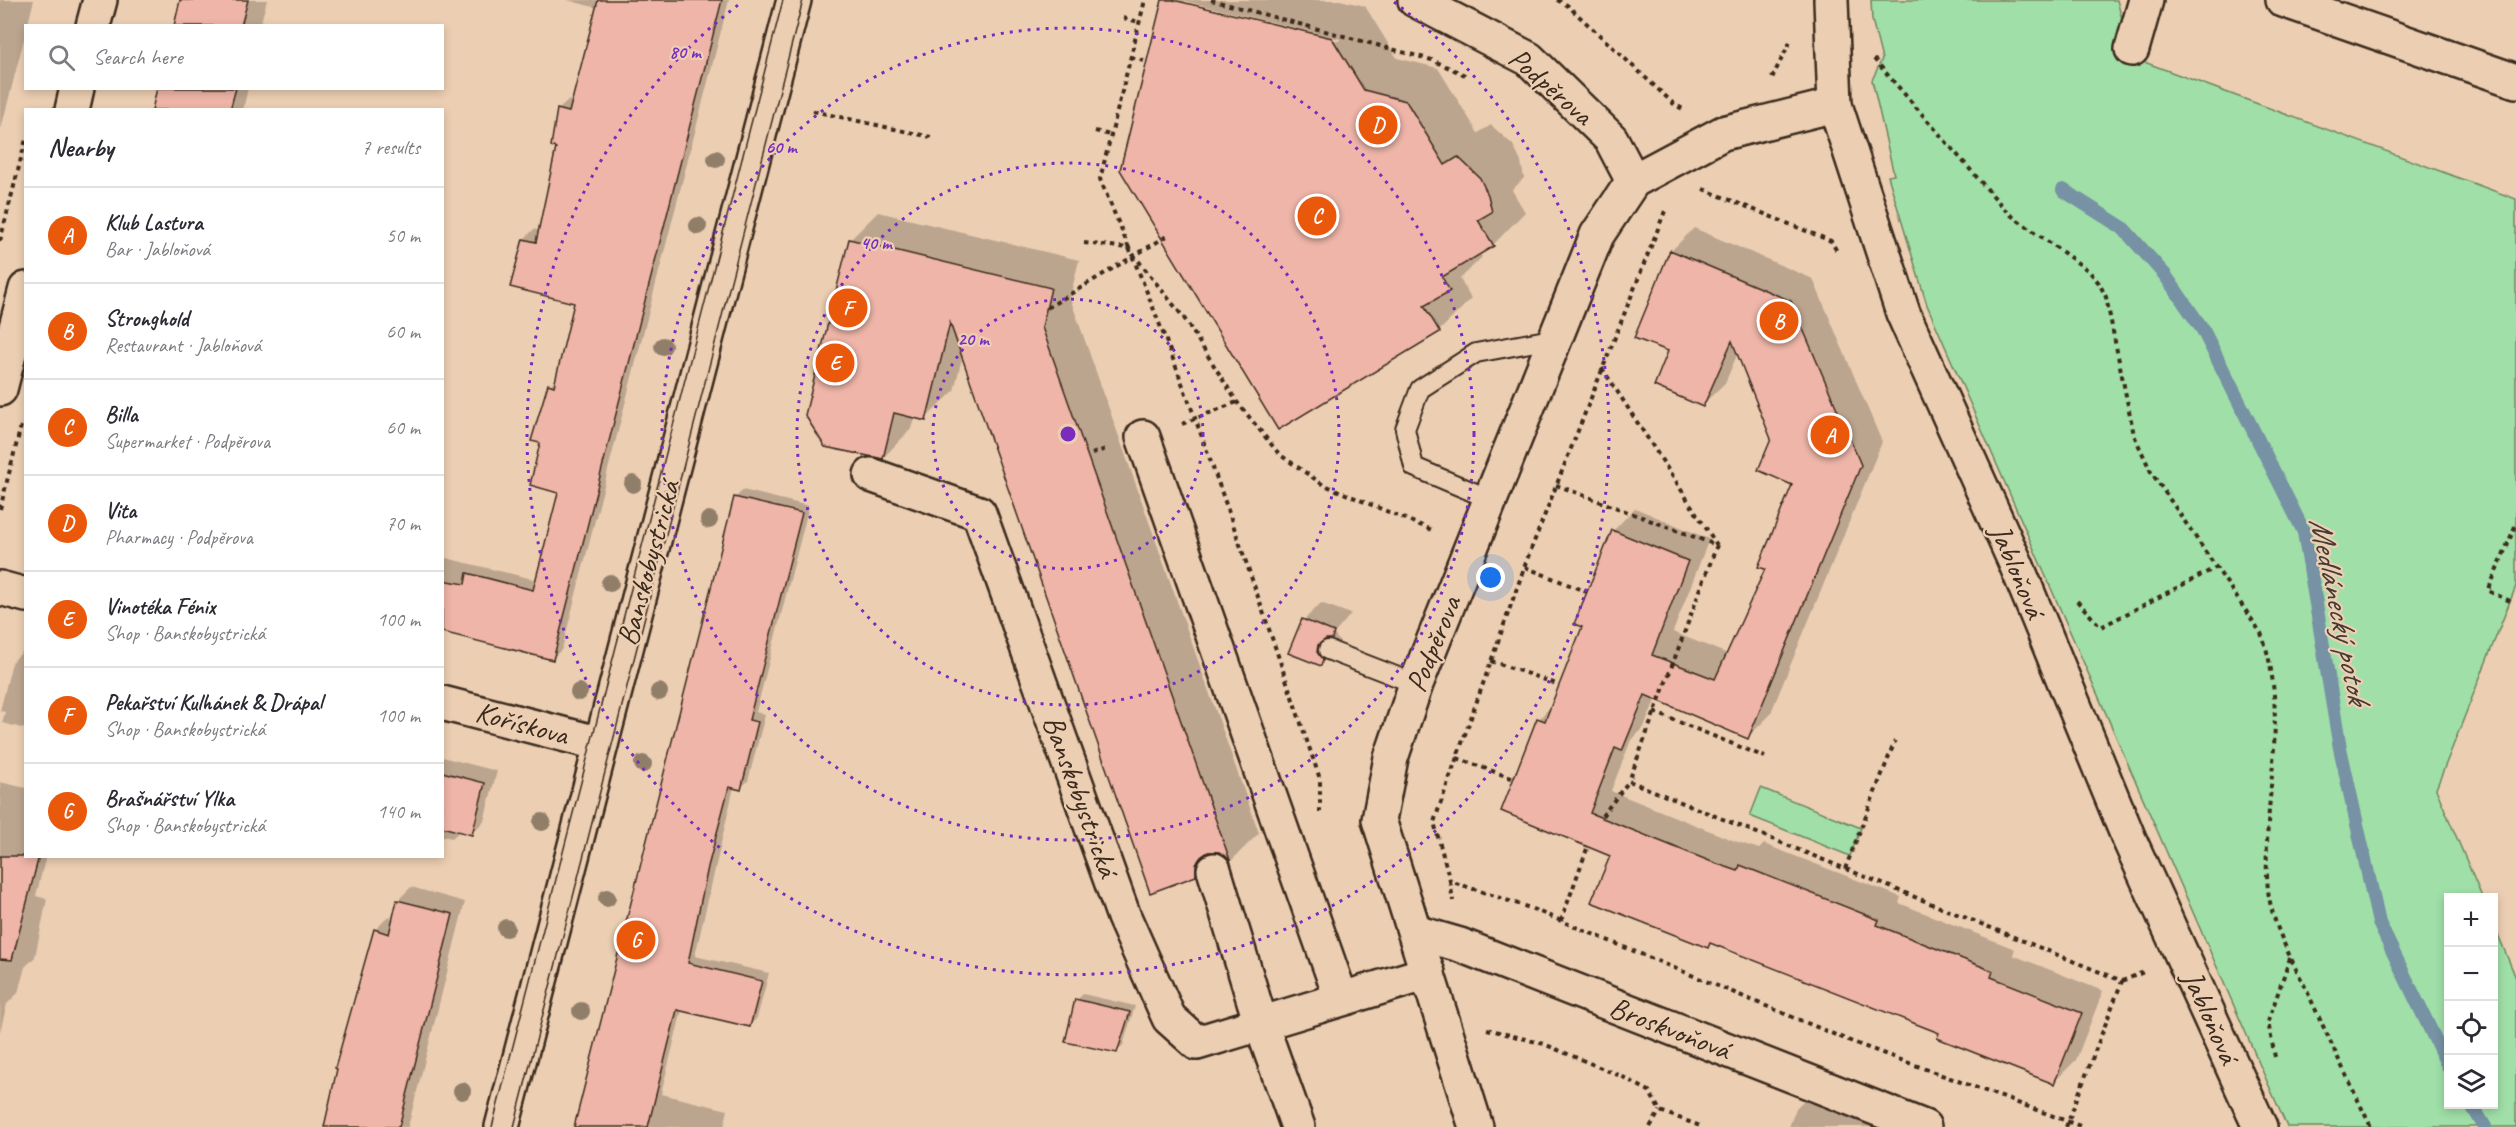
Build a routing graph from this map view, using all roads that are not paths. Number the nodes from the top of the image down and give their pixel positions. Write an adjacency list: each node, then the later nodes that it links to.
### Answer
1 (100, 0): 7 (street)
2 (794, 0): 25 (street, Banskobystrická)
3 (1415, 0): 13 (street, Podpěrova)
4 (1832, 0): 11 (street, Jabloňová)
5 (2146, 0): 8 (street)
6 (2283, 0): 9 (street)
7 (94, 24)
8 (2132, 49)
9 (2516, 81)
10 (77, 90): 12 (street)
11 (1836, 105): 13 (street, Podpěrova); 35 (street, Jabloňová)
12 (72, 108)
13 (1633, 181): 15 (street, Podpěrova)
14 (24, 297): 16 (street)
15 (1557, 338): 19 (street, Podpěrova); 19 (lane)
16 (0, 388)
17 (1143, 437): 29 (street)
18 (871, 475): 30 (street, Banskobystrická)
19 (1492, 500): 23 (street, Podpěrova)
20 (0, 588): 21 (street)
21 (24, 594)
22 (1328, 650): 23 (lane)
23 (1416, 684): 27 (street, Podpěrova)
24 (444, 704): 25 (street, Kořískova)
25 (601, 744): 31 (street, Banskobystrická)
26 (1214, 870): 30 (street)
27 (1415, 932): 28 (street, Podpěrova); 34 (street, Broskvoňová)
28 (1428, 972): 29 (street, Banskobystrická); 33 (street, Podpěrova)
29 (1341, 998): 30 (street, Banskobystrická)
30 (1262, 1024): 32 (street)
31 (502, 1127)
32 (1298, 1127)
33 (1476, 1127)
34 (1924, 1127)
35 (2260, 1127)

